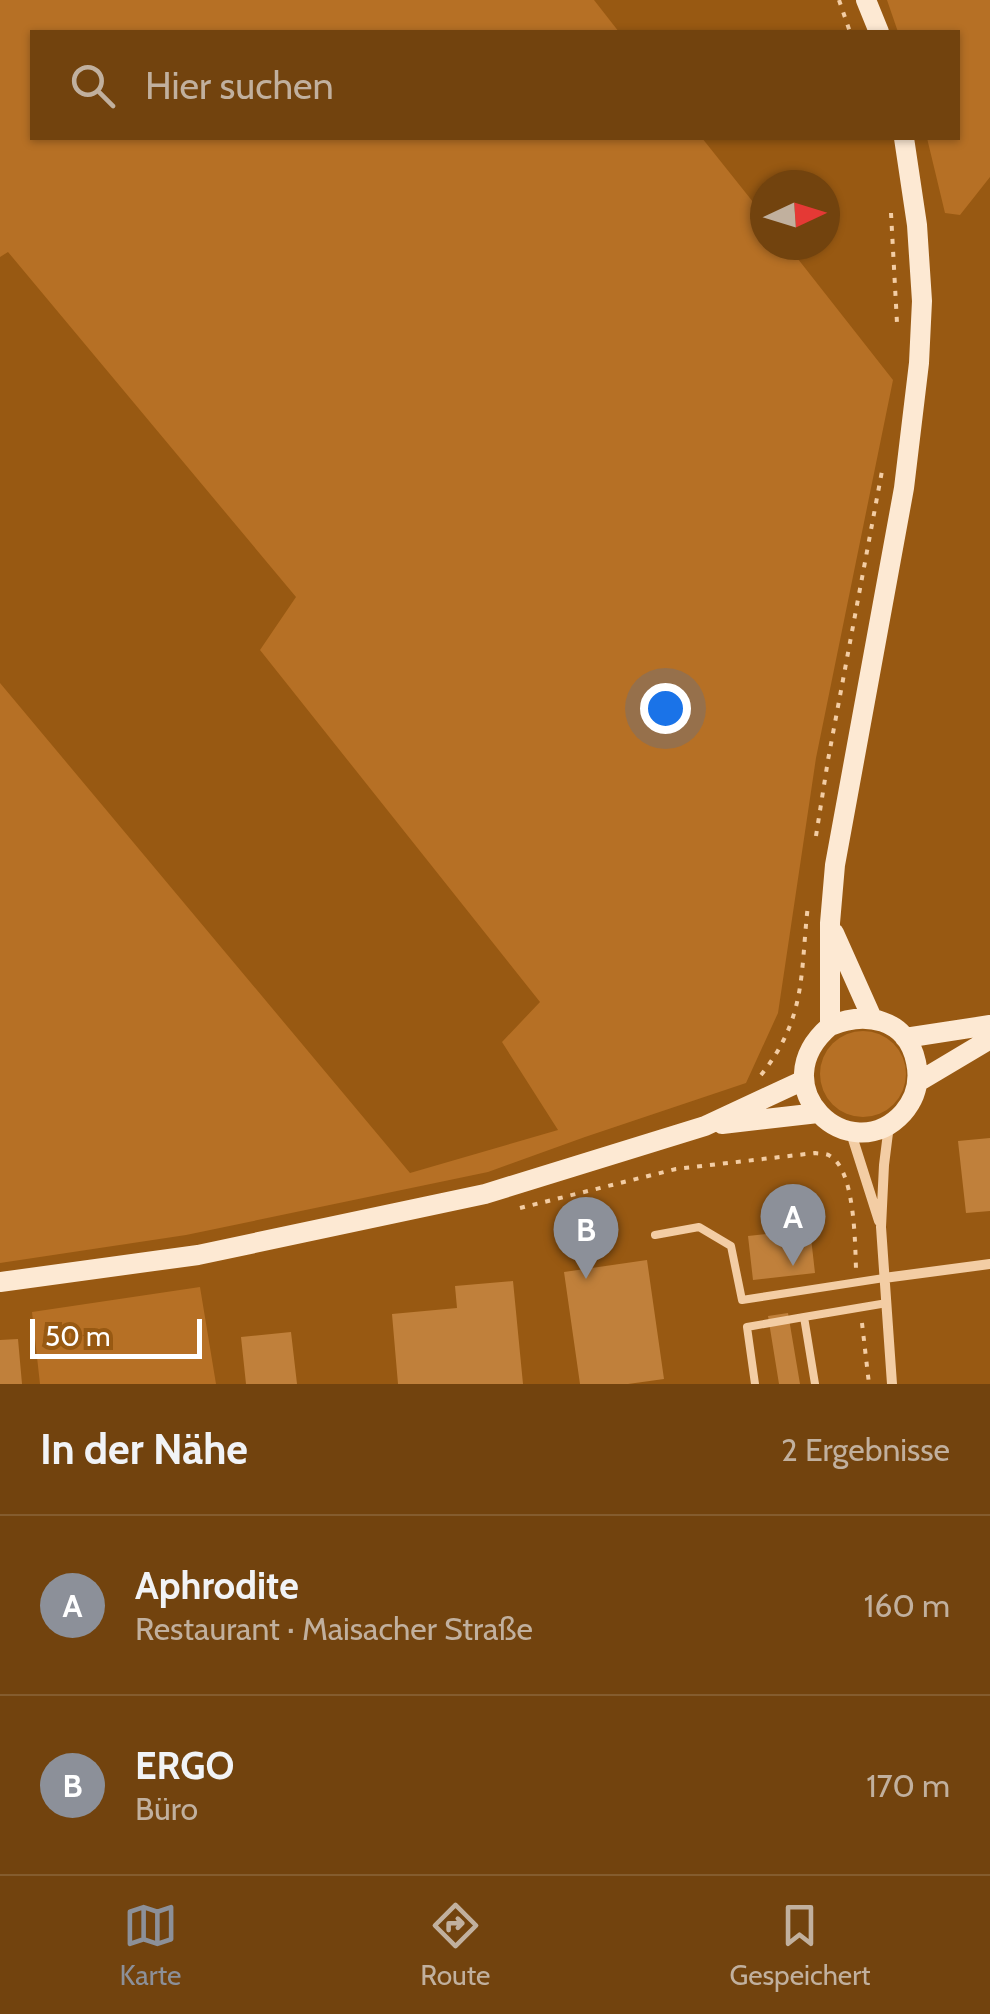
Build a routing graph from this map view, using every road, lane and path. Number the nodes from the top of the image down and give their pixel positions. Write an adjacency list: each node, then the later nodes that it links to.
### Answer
1 (839, 0): 3 (path)
2 (866, 0): 4 (main road)
3 (849, 30)
4 (878, 30)
5 (904, 140): 11 (main road)
6 (891, 208): 7 (path)
7 (897, 323)
8 (884, 460): 9 (path)
9 (816, 841)
10 (809, 892): 19 (path)
11 (830, 923): 12 (main road); 14 (main road)
12 (872, 1018): 14 (main road); 15 (main road)
13 (990, 1025): 15 (main road)
14 (830, 1026): 17 (main road)
15 (905, 1038): 18 (main road)
16 (990, 1039): 18 (main road)
17 (804, 1080): 19 (main road); 20 (main road)
18 (918, 1082): 21 (main road)
19 (764, 1097): 22 (main road)
20 (818, 1112): 22 (main road); 23 (main road)
21 (890, 1124): 23 (main road); 25 (street)
22 (705, 1126): 30 (main road)
23 (850, 1131): 25 (street)
24 (522, 1208): 26 (path)
25 (881, 1227): 29 (street)
26 (855, 1230)
27 (654, 1235): 29 (lane)
28 (990, 1264): 29 (street)
29 (884, 1278): 31 (street)
30 (0, 1282)
31 (887, 1302): 32 (lane); 35 (street)
32 (804, 1318): 33 (lane); 34 (lane)
33 (755, 1384)
34 (815, 1384)
35 (892, 1384)

